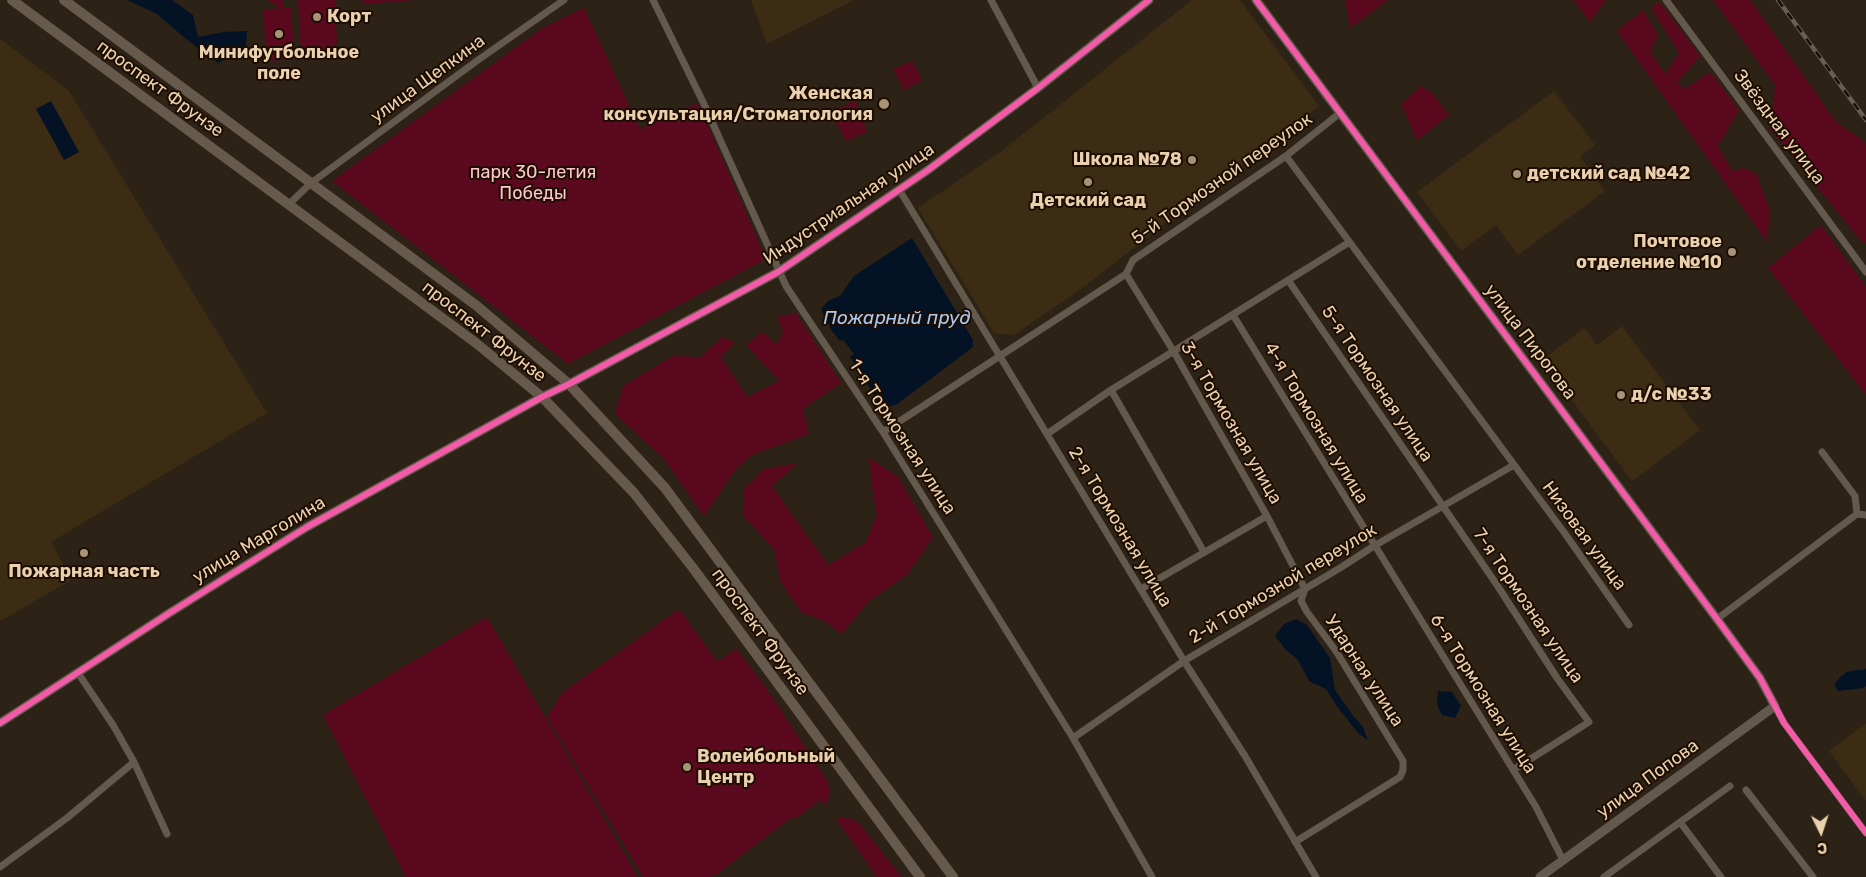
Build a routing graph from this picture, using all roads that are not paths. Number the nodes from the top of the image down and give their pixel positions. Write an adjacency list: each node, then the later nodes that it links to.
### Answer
1 (12, 0): 14 (main road, проспект Фрунзе)
2 (64, 0): 12 (main road, проспект Фрунзе)
3 (564, 0): 12 (street, улица Щепкина)
4 (653, 0): 16 (street, 1-я Тормозная улица)
5 (992, 0): 9 (street)
6 (1149, 0): 9 (street, Индустриальная улица)
7 (1256, 0): 10 (street, улица Пирогова)
8 (1666, 0): 17 (street, Звёздная улица)
9 (1038, 88): 13 (street, Индустриальная улица)
10 (1340, 113): 11 (street, 5-й Тормозной переулок); 38 (street, улица Пирогова)
11 (1286, 156): 15 (street); 18 (street, 5-й Тормозной переулок)
12 (311, 183): 14 (street, улица Щепкина); 23 (main road, проспект Фрунзе)
13 (900, 191): 16 (street, Индустриальная улица); 22 (street, 2-я Тормозная улица)
14 (288, 205): 25 (main road, проспект Фрунзе)
15 (1348, 243): 19 (street); 29 (street)
16 (778, 272): 23 (street, Индустриальная улица); 26 (street, 1-я Тормозная улица)
17 (1866, 272)
18 (1126, 274): 21 (street, 3-я Тормозная улица); 22 (street, 5-й Тормозной переулок)
19 (1288, 280): 20 (street); 30 (street, 5-я Тормозная улица)
20 (1233, 315): 21 (street); 34 (street, 4-я Тормозная улица)
21 (1174, 352): 24 (street); 33 (street, 3-я Тормозная улица)
22 (999, 357): 26 (street, 5-й Тормозной переулок); 27 (street, 2-я Тормозная улица)
23 (570, 384): 25 (street, Индустриальная улица); 56 (main road, проспект Фрунзе)
24 (1112, 390): 27 (street); 35 (street)
25 (542, 396): 41 (street, улица Марголина); 55 (main road, проспект Фрунзе)
26 (883, 432): 44 (street, 1-я Тормозная улица)
27 (1047, 434): 37 (street, 2-я Тормозная улица)
28 (1822, 452): 31 (street)
29 (1514, 465): 30 (street, 2-й Тормозной переулок); 39 (street, Низовая улица)
30 (1442, 506): 34 (street, 2-й Тормозной переулок); 46 (street, 7-я Тормозная улица)
31 (1857, 514): 32 (street); 38 (street)
32 (1866, 515)
33 (1267, 516): 35 (street); 36 (street, 3-я Тормозная улица)
34 (1374, 546): 36 (street, 2-й Тормозной переулок); 46 (street, 6-я Тормозная улица)
35 (1204, 552): 37 (street)
36 (1305, 589): 40 (street, 2-й Тормозной переулок); 52 (street, Ударная улица)
37 (1141, 590): 40 (street, 2-я Тормозная улица)
38 (1717, 619): 42 (street, улица Пирогова)
39 (1629, 625)
40 (1184, 661): 44 (street, 2-й Тормозной переулок); 52 (street, 2-я Тормозная улица)
41 (78, 673): 43 (street, улица Марголина); 45 (street)
42 (1775, 706): 50 (street); 53 (street, улица Попова)
43 (0, 723)
44 (1073, 738): 57 (street, 1-я Тормозная улица)
45 (134, 762): 51 (street); 54 (street)
46 (1512, 770): 53 (street, 6-я Тормозная улица)
47 (1730, 786): 49 (street)
48 (1746, 790): 62 (street)
49 (1680, 822): 60 (street); 61 (street)
50 (1866, 833)
51 (167, 834)
52 (1295, 842): 58 (street, 2-я Тормозная улица)
53 (1563, 860): 59 (street, улица Попова)
54 (0, 866)
55 (920, 877)
56 (953, 877)
57 (1152, 877)
58 (1316, 877)
59 (1540, 877)
60 (1604, 877)
61 (1721, 877)
62 (1813, 877)

